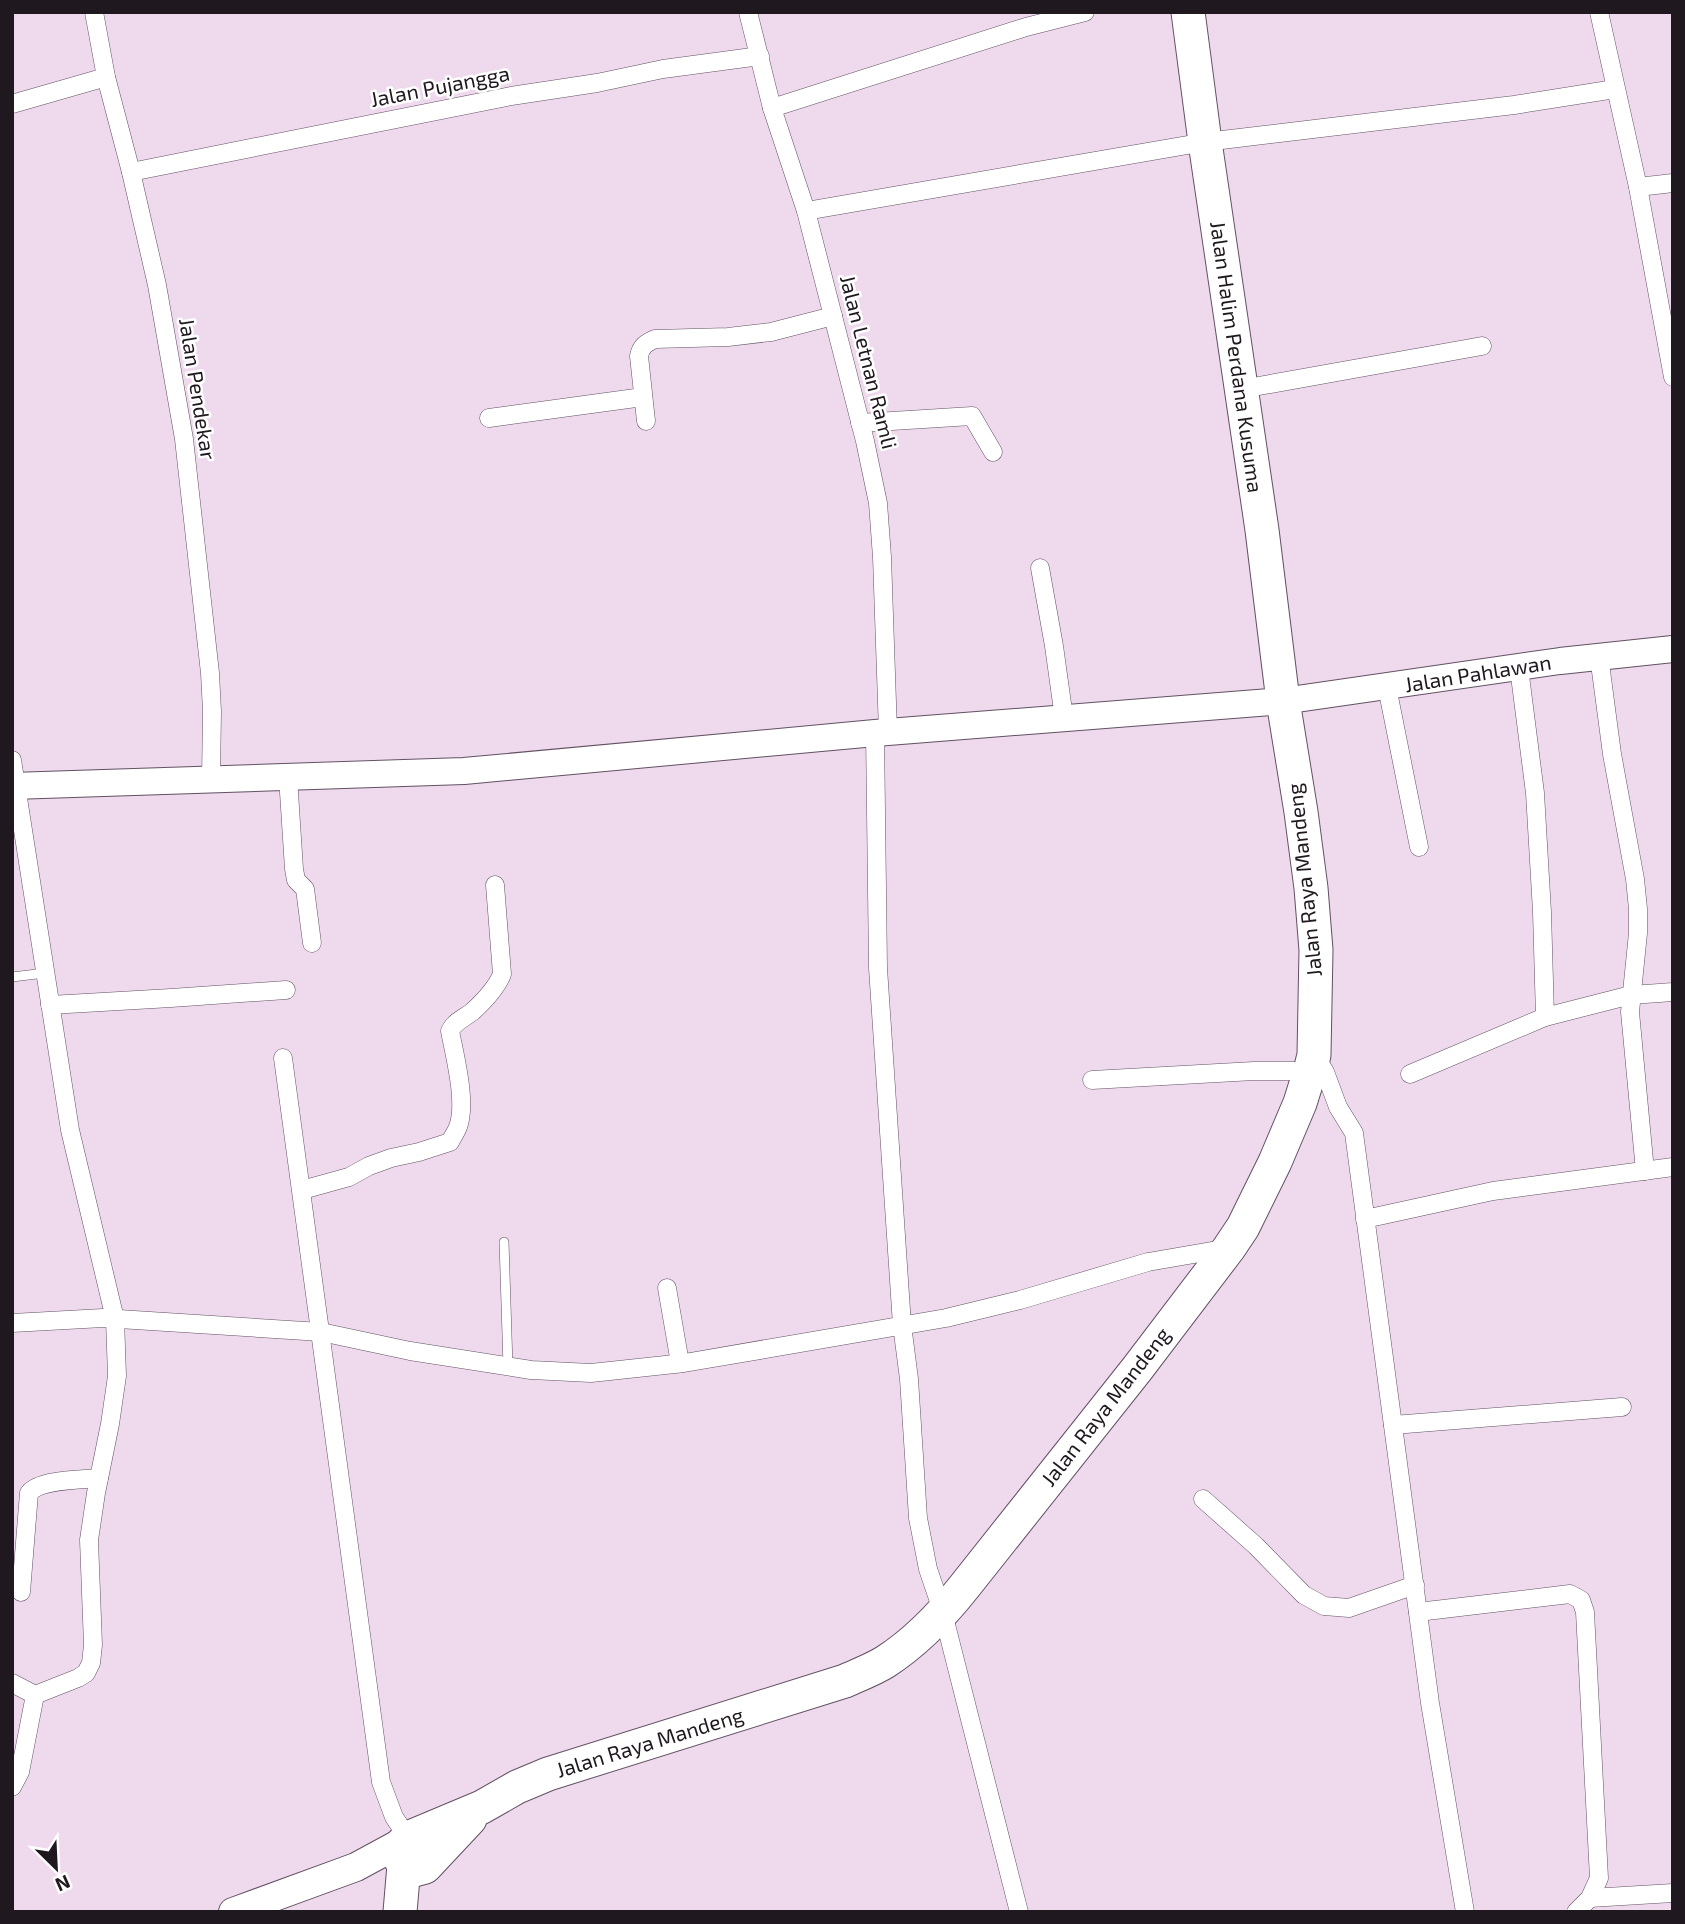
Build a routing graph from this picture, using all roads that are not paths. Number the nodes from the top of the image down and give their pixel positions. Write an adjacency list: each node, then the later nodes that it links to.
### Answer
1 (94, 12): 7 (street, Jalan Pendekar)
2 (748, 12): 6 (street, Jalan Letnan Ramli)
3 (1085, 12): 10 (street)
4 (1188, 12): 11 (highway, Jalan Halim Perdana Kusuma)
5 (1599, 12): 8 (street)
6 (760, 56): 10 (street, Jalan Letnan Ramli); 12 (street, Jalan Pujangga)
7 (106, 77): 9 (street); 12 (street, Jalan Pendekar)
8 (1615, 89): 11 (street); 14 (street)
9 (12, 104)
10 (772, 108): 15 (street, Jalan Letnan Ramli)
11 (1205, 142): 15 (street); 19 (highway, Jalan Halim Perdana Kusuma)
12 (131, 172): 35 (street, Jalan Pendekar)
13 (1673, 183): 14 (street)
14 (1638, 187): 18 (street)
15 (806, 211): 16 (street, Jalan Letnan Ramli)
16 (833, 316): 20 (street); 23 (street, Jalan Letnan Ramli)
17 (1482, 346): 19 (street)
18 (1673, 377)
19 (1242, 389): 30 (highway, Jalan Halim Perdana Kusuma)
20 (643, 397): 21 (street); 22 (street)
21 (489, 418)
22 (646, 421)
23 (860, 423): 24 (street); 32 (street, Jalan Letnan Ramli)
24 (993, 452)
25 (1040, 568): 31 (street)
26 (1673, 649): 27 (main road, Jalan Pahlawan)
27 (1599, 656): 28 (main road, Jalan Pahlawan); 43 (street)
28 (1519, 668): 29 (main road, Jalan Pahlawan); 45 (street)
29 (1387, 687): 30 (main road, Jalan Pahlawan); 36 (street)
30 (1283, 701): 31 (main road, Jalan Pahlawan); 47 (highway, Jalan Raya Mandeng)
31 (1064, 718): 32 (main road, Jalan Pahlawan)
32 (881, 733): 34 (main road, Jalan Pahlawan); 59 (street, Jalan Letnan Ramli)
33 (13, 777): 35 (main road, Jalan Pahlawan); 39 (street)
34 (288, 777): 35 (main road, Jalan Pahlawan); 38 (street)
35 (211, 779)
36 (1419, 847)
37 (495, 885): 52 (street)
38 (312, 943)
39 (45, 973): 40 (lane); 44 (street)
40 (12, 977)
41 (286, 990): 44 (street)
42 (1673, 992): 43 (street)
43 (1631, 995): 45 (street); 51 (street)
44 (50, 1005): 57 (street)
45 (1545, 1017): 48 (street)
46 (283, 1058): 52 (street)
47 (1312, 1063): 49 (street); 53 (street); 55 (highway, Jalan Raya Mandeng)
48 (1410, 1074)
49 (1092, 1080)
50 (1673, 1167): 51 (street)
51 (1645, 1171): 53 (street)
52 (302, 1190): 60 (street)
53 (1365, 1219): 64 (street)
54 (504, 1242): 62 (lane)
55 (1229, 1248): 59 (street); 70 (highway, Jalan Raya Mandeng)
56 (667, 1288): 61 (street)
57 (116, 1319): 58 (street); 60 (street); 65 (street)
58 (12, 1323)
59 (902, 1325): 61 (street); 70 (street, Jalan Letnan Ramli)
60 (321, 1332): 62 (street); 74 (street)
61 (680, 1363): 62 (street)
62 (508, 1366)
63 (1622, 1407): 64 (street)
64 (1393, 1425): 67 (street)
65 (99, 1478): 68 (street); 72 (street)
66 (1203, 1499): 67 (street)
67 (1415, 1585): 69 (street)
68 (21, 1592)
69 (1418, 1612): 76 (street); 81 (street)
70 (943, 1613): 74 (highway, Jalan Raya Mandeng); 80 (street, Jalan Letnan Ramli)
71 (12, 1683): 72 (street)
72 (35, 1695): 73 (street)
73 (12, 1787)
74 (412, 1850): 77 (main road); 78 (highway); 79 (highway)
75 (1673, 1893): 76 (street)
76 (1590, 1898): 82 (street)
77 (233, 1912)
78 (400, 1912)
79 (407, 1912)
80 (1019, 1912)
81 (1465, 1912)
82 (1576, 1912)

